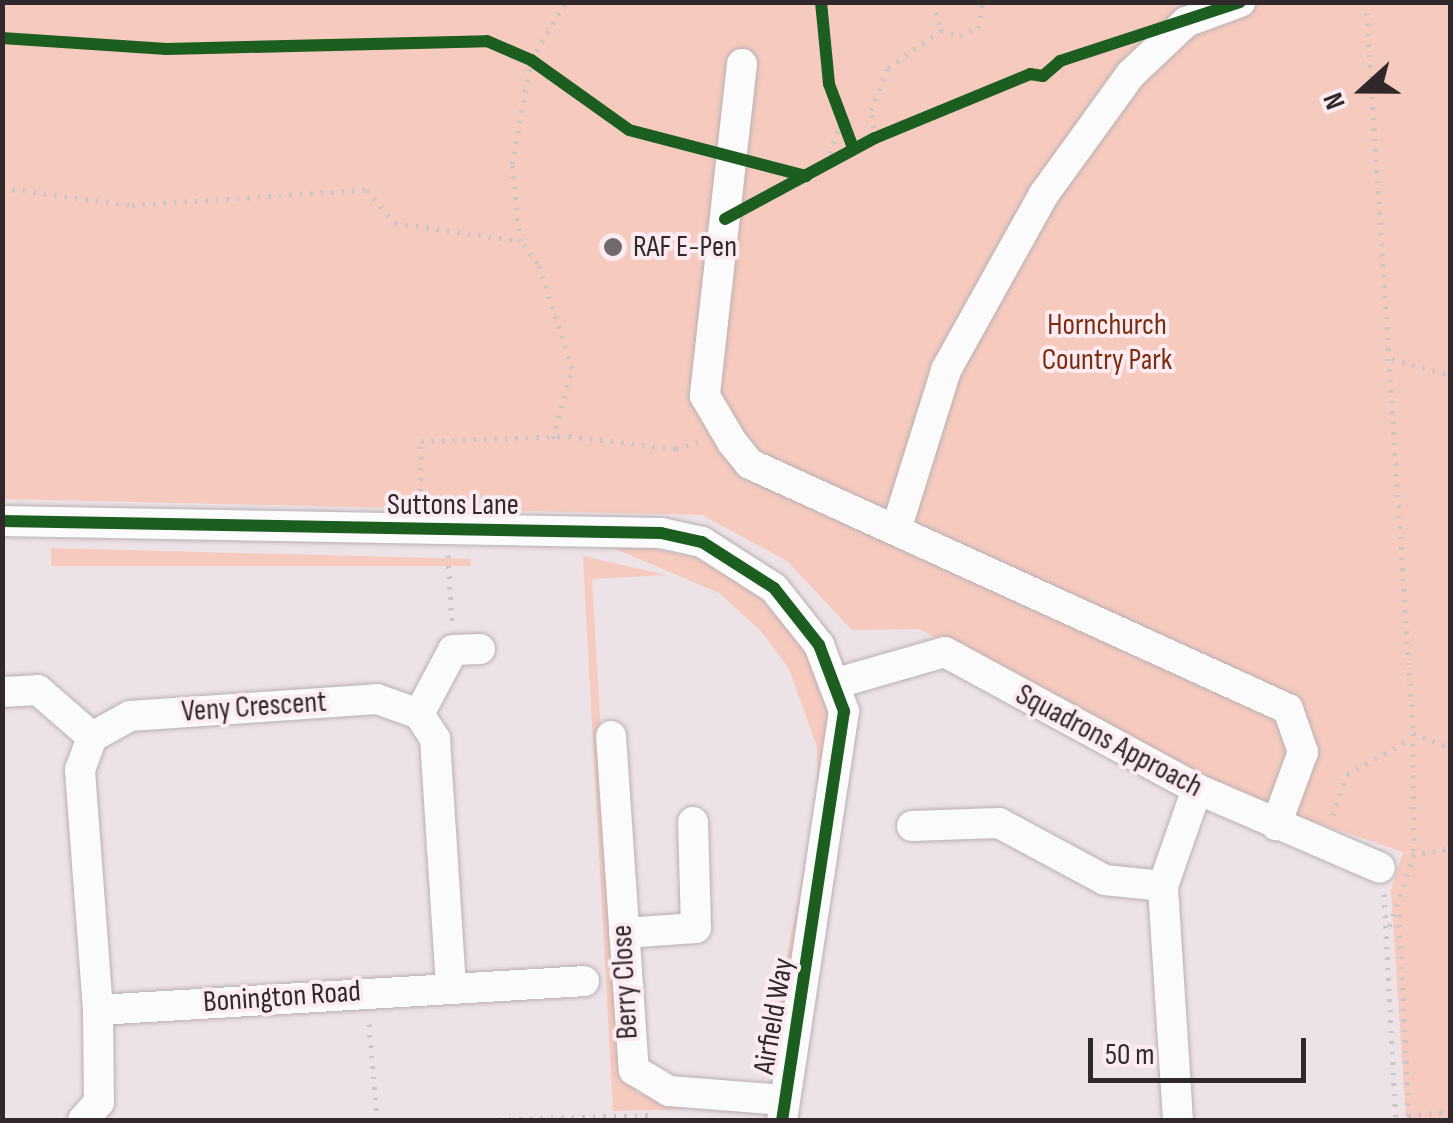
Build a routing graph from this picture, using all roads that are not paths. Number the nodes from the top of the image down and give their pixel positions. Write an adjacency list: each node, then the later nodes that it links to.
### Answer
1 (1240, 2): 4 (street)
2 (742, 64): 4 (street)
3 (2, 521): 6 (street, Suttons Lane)
4 (896, 530): 13 (street)
5 (466, 650): 8 (street)
6 (837, 683): 11 (street, Squadrons Approach); 21 (street, Airfield Way)
7 (2, 692): 10 (street)
8 (418, 714): 10 (street, Veny Crescent); 19 (street)
9 (611, 736): 17 (street, Berry Close)
10 (92, 738): 20 (street)
11 (1197, 789): 13 (street, Squadrons Approach); 16 (street)
12 (692, 822): 17 (street)
13 (1276, 825): 15 (street, Squadrons Approach)
14 (912, 826): 16 (street)
15 (1380, 868)
16 (1163, 886): 23 (street)
17 (624, 934): 21 (street, Berry Close)
18 (584, 981): 19 (street, Bonington Road)
19 (450, 984): 20 (street, Bonington Road)
20 (98, 1010): 22 (street)
21 (783, 1110)
22 (83, 1120)
23 (1178, 1120)

